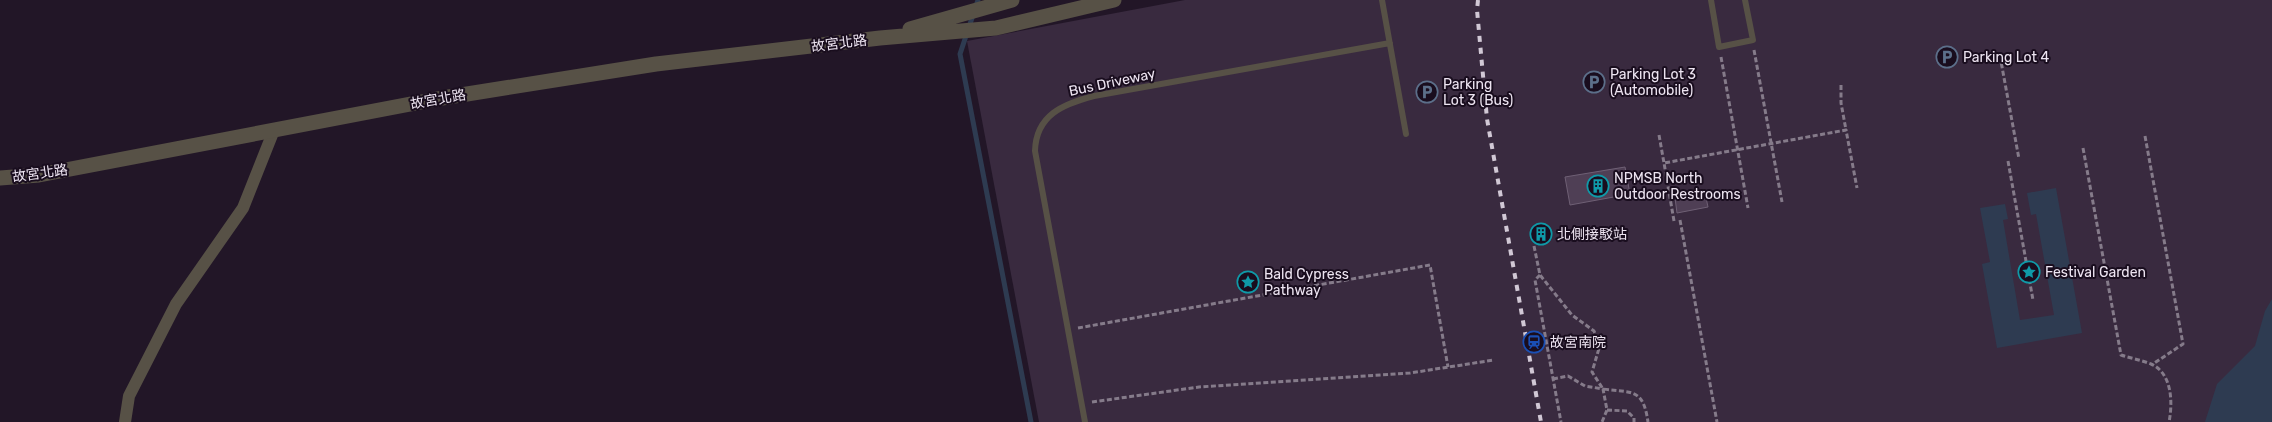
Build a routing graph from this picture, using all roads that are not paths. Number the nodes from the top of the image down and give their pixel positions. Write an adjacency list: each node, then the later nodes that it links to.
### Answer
1 (1012, 0): 6 (street, 故宮北路)
2 (1114, 0): 6 (street, 故宮北路)
3 (1382, 0): 7 (lane)
4 (1711, 0): 5 (lane)
5 (1745, 0)
6 (880, 38): 8 (street, 故宮北路)
7 (1390, 43): 9 (lane); 12 (lane, Bus Driveway)
8 (274, 130): 10 (street, 故宮北路); 11 (street)
9 (1406, 134)
10 (0, 178)
11 (125, 422)
12 (1085, 422)

